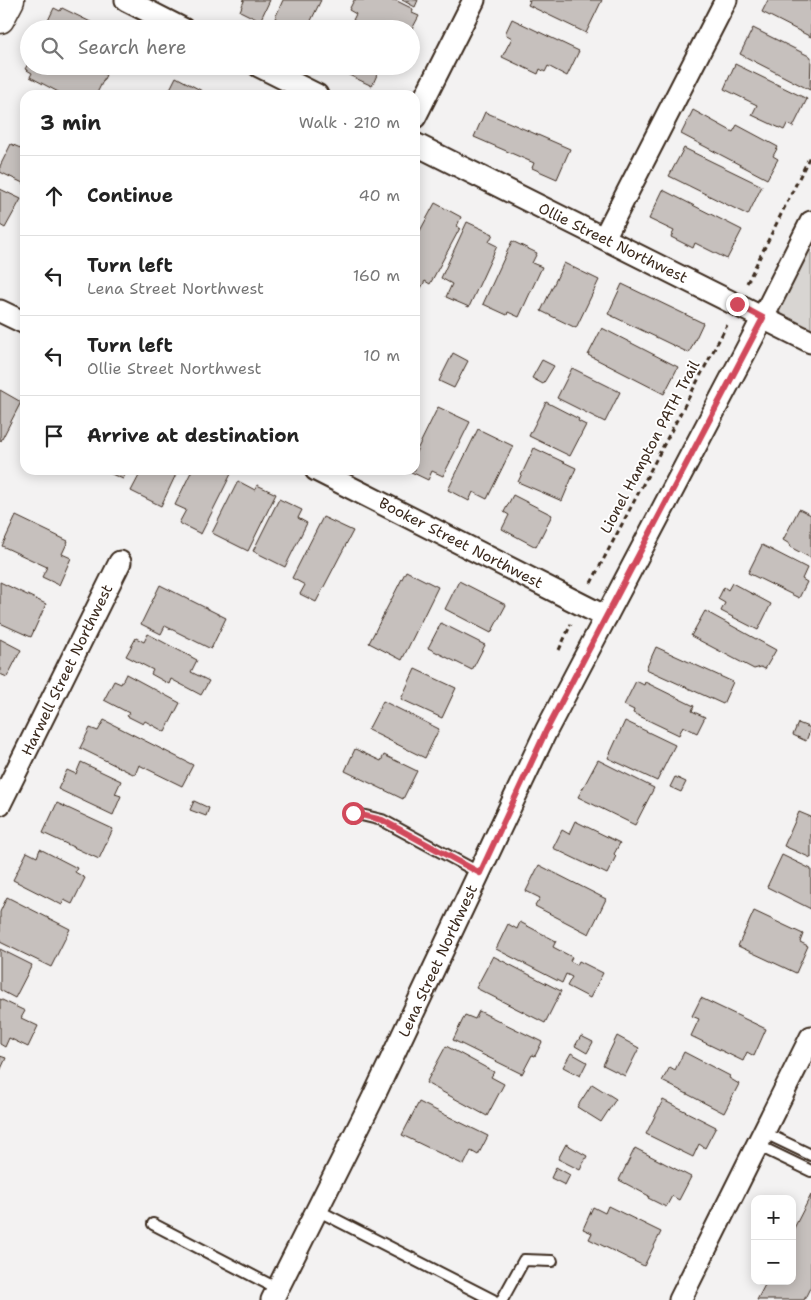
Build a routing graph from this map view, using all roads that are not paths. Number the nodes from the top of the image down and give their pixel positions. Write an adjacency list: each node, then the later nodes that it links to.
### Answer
1 (10, 0): 5 (main road)
2 (126, 0): 6 (street)
3 (474, 0): 9 (street)
4 (726, 0): 12 (street)
5 (0, 19)
6 (165, 20)
7 (277, 75): 8 (street)
8 (307, 90)
9 (420, 107)
10 (420, 146): 12 (street, Ollie Street Northwest)
11 (811, 222): 14 (street, Lena Street Northwest)
12 (604, 238): 14 (street, Ollie Street Northwest)
13 (0, 311): 15 (street)
14 (763, 318): 16 (street, Ollie Street Northwest); 19 (street, Lena Street Northwest)
15 (20, 321)
16 (811, 342)
17 (326, 475): 19 (street, Booker Street Northwest)
18 (120, 562): 20 (street, Harwell Street Northwest)
19 (606, 617): 22 (street, Lena Street Northwest)
20 (0, 804)
21 (353, 813): 22 (lane)
22 (480, 873): 27 (street, Lena Street Northwest)
23 (811, 1037): 24 (street)
24 (760, 1138): 25 (lane); 26 (lane); 33 (street)
25 (811, 1155)
26 (811, 1172)
27 (318, 1210): 30 (street, Lena Street Northwest); 31 (lane)
28 (153, 1224): 30 (lane)
29 (552, 1261): 32 (lane)
30 (275, 1294)
31 (493, 1300)
32 (502, 1300)
33 (680, 1300)

